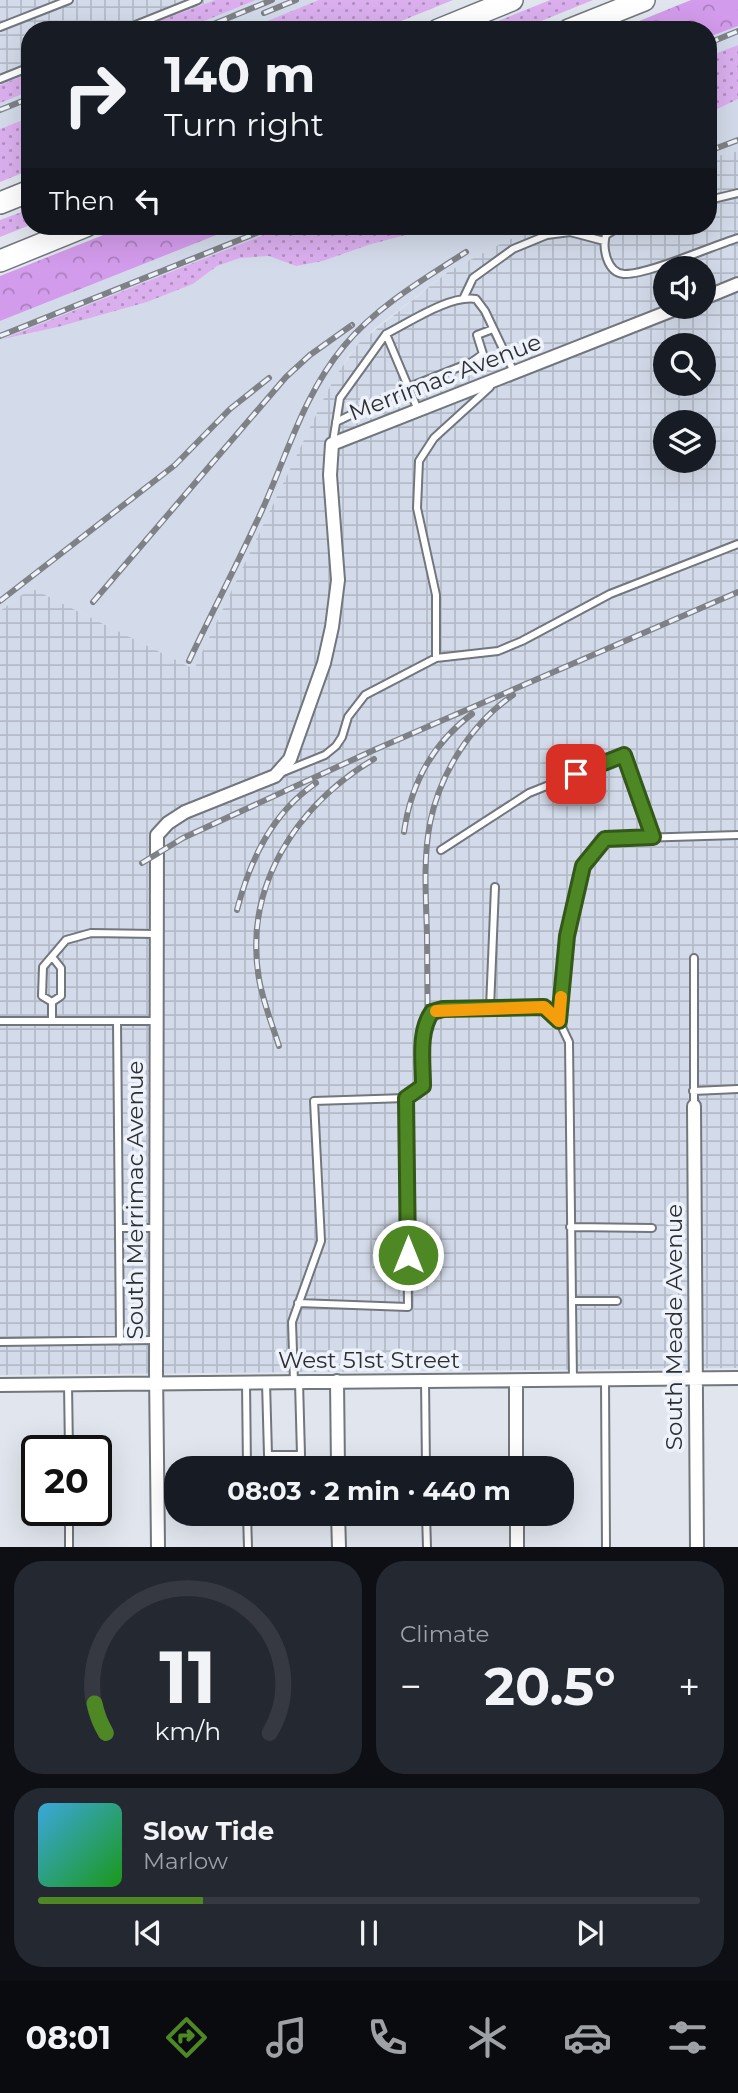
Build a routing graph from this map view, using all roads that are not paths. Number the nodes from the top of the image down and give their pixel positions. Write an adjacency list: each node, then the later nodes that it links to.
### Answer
1 (69, 0): 8 (lane)
2 (198, 0): 5 (lane)
3 (512, 0): 6 (highway)
4 (644, 0): 7 (highway)
5 (146, 21)
6 (461, 21)
7 (592, 21)
8 (0, 27)
9 (21, 71): 10 (lane)
10 (0, 79)
11 (738, 193): 13 (lane)
12 (21, 195): 14 (highway)
13 (717, 198)
14 (0, 203)
15 (64, 235): 21 (highway)
16 (547, 235): 24 (lane)
17 (581, 235): 20 (lane)
18 (607, 235): 20 (lane)
19 (738, 238): 20 (lane)
20 (604, 241)
21 (0, 261)
22 (738, 284): 23 (street)
23 (716, 293)
24 (464, 297): 26 (lane); 27 (lane)
25 (653, 318): 28 (street, Merrimac Avenue)
26 (493, 329): 28 (lane); 30 (lane)
27 (386, 334): 30 (lane); 32 (lane)
28 (514, 373): 29 (street, Merrimac Avenue)
29 (498, 380): 31 (street, Merrimac Avenue); 35 (lane)
30 (409, 387): 31 (lane); 32 (lane)
31 (418, 410): 33 (street, Merrimac Avenue)
32 (336, 422): 33 (lane)
33 (332, 444): 36 (street, Merrimac Avenue)
34 (738, 544): 35 (lane)
35 (436, 658): 36 (lane)
36 (275, 776): 41 (street, South Merrimac Avenue)
37 (738, 835): 38 (lane)
38 (653, 837): 39 (lane); 50 (lane)
39 (441, 850)
40 (495, 887): 45 (lane)
41 (155, 934): 42 (lane); 49 (street, South Merrimac Avenue)
42 (53, 958): 44 (lane); 44 (lane)
43 (694, 958): 52 (lane)
44 (52, 1002): 46 (lane)
45 (490, 1008): 50 (lane); 53 (lane)
46 (52, 1020): 47 (lane); 48 (lane)
47 (0, 1021)
48 (117, 1021): 49 (lane); 56 (lane)
49 (155, 1021): 57 (street, South Merrimac Avenue)
50 (559, 1021): 55 (lane)
51 (738, 1089): 52 (lane)
52 (693, 1091): 54 (lane)
53 (406, 1098): 61 (lane); 61 (lane)
54 (694, 1106): 66 (street, South Meade Avenue)
55 (570, 1227): 58 (lane); 59 (lane)
56 (119, 1228): 57 (lane); 63 (lane)
57 (156, 1228): 62 (street, South Merrimac Avenue)
58 (652, 1228)
59 (572, 1301): 60 (lane); 68 (lane)
60 (617, 1301)
61 (299, 1303): 74 (lane)
62 (156, 1340): 63 (lane); 75 (street, South Merrimac Avenue)
63 (120, 1341): 64 (lane)
64 (0, 1342)
65 (738, 1378): 66 (street, West 51st Street)
66 (696, 1379): 69 (street, West 51st Street); 95 (street, South Meade Avenue)
67 (425, 1380): 70 (street, West 51st Street); 71 (street, West 51st Street); 81 (lane)
68 (573, 1380): 69 (street, West 51st Street); 71 (street, West 51st Street)
69 (605, 1380): 94 (lane)
70 (337, 1381): 74 (street, West 51st Street); 80 (street)
71 (516, 1381): 82 (street)
72 (246, 1382): 73 (street, West 51st Street); 75 (street, West 51st Street); 79 (lane)
73 (266, 1382): 74 (street, West 51st Street); 74 (lane)
74 (297, 1382)
75 (156, 1383): 76 (street, West 51st Street); 89 (street, South Merrimac Avenue)
76 (68, 1384): 77 (street, West 51st Street); 78 (lane)
77 (0, 1385)
78 (69, 1435)
79 (247, 1456)
80 (338, 1456)
81 (426, 1456)
82 (516, 1456)
83 (69, 1526): 88 (lane)
84 (247, 1526): 90 (lane)
85 (338, 1526): 91 (street)
86 (426, 1526): 92 (lane)
87 (517, 1526): 93 (street)
88 (69, 1547)
89 (158, 1547)
90 (248, 1547)
91 (339, 1547)
92 (427, 1547)
93 (517, 1547)
94 (606, 1547)
95 (696, 1547)

